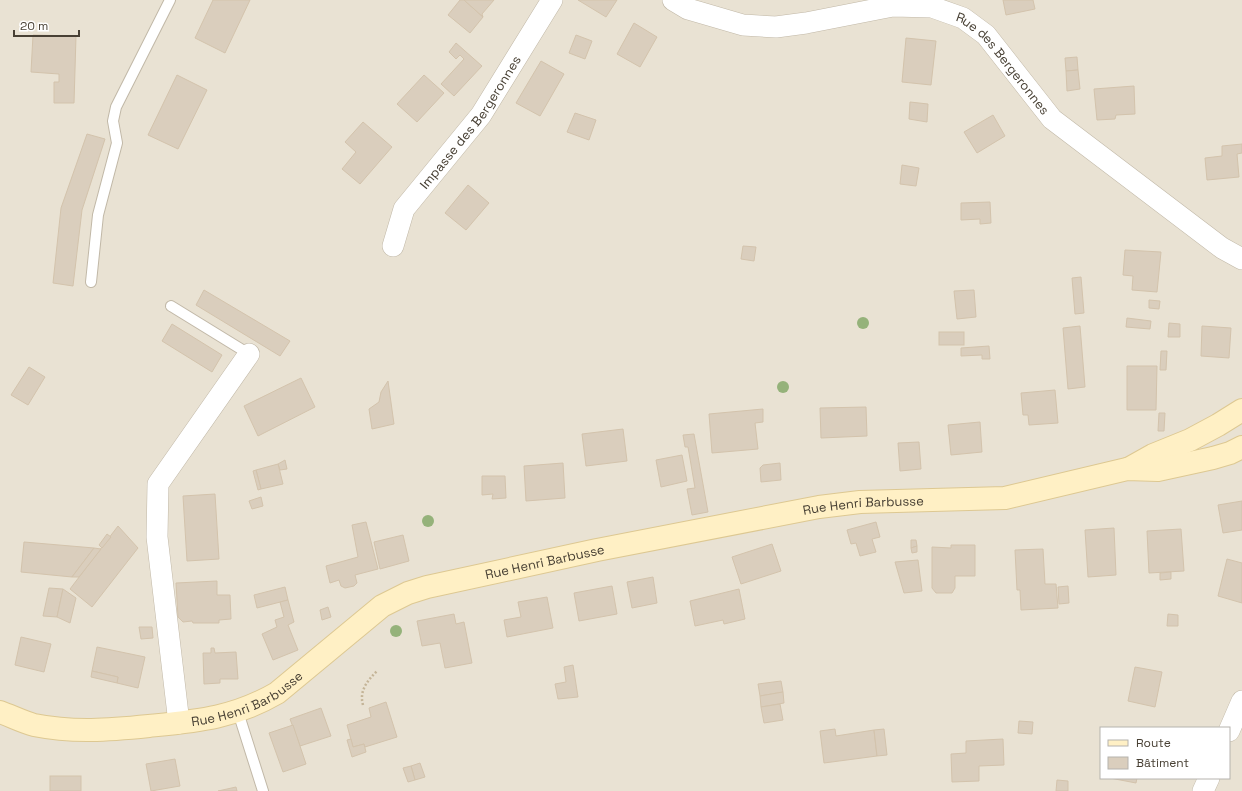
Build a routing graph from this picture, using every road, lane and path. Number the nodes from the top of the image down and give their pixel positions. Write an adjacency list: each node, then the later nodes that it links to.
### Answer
1 (170, 0): 6 (lane)
2 (552, 0): 4 (street, Impasse des Bergeronnes)
3 (673, 0): 5 (street, Rue des Bergeronnes)
4 (393, 246)
5 (1242, 259)
6 (91, 282)
7 (171, 306): 8 (lane)
8 (249, 354): 17 (street)
9 (1242, 410): 11 (street)
10 (1242, 447): 11 (street)
11 (1126, 469): 16 (street, Rue Henri Barbusse)
12 (377, 671): 14 (path)
13 (1242, 701): 18 (street)
14 (364, 705)
15 (0, 712): 17 (street, Rue Henri Barbusse)
16 (238, 712): 17 (street, Rue Henri Barbusse); 20 (lane)
17 (179, 723)
18 (1230, 729)
19 (1209, 779): 21 (street)
20 (263, 791)
21 (1203, 791)

